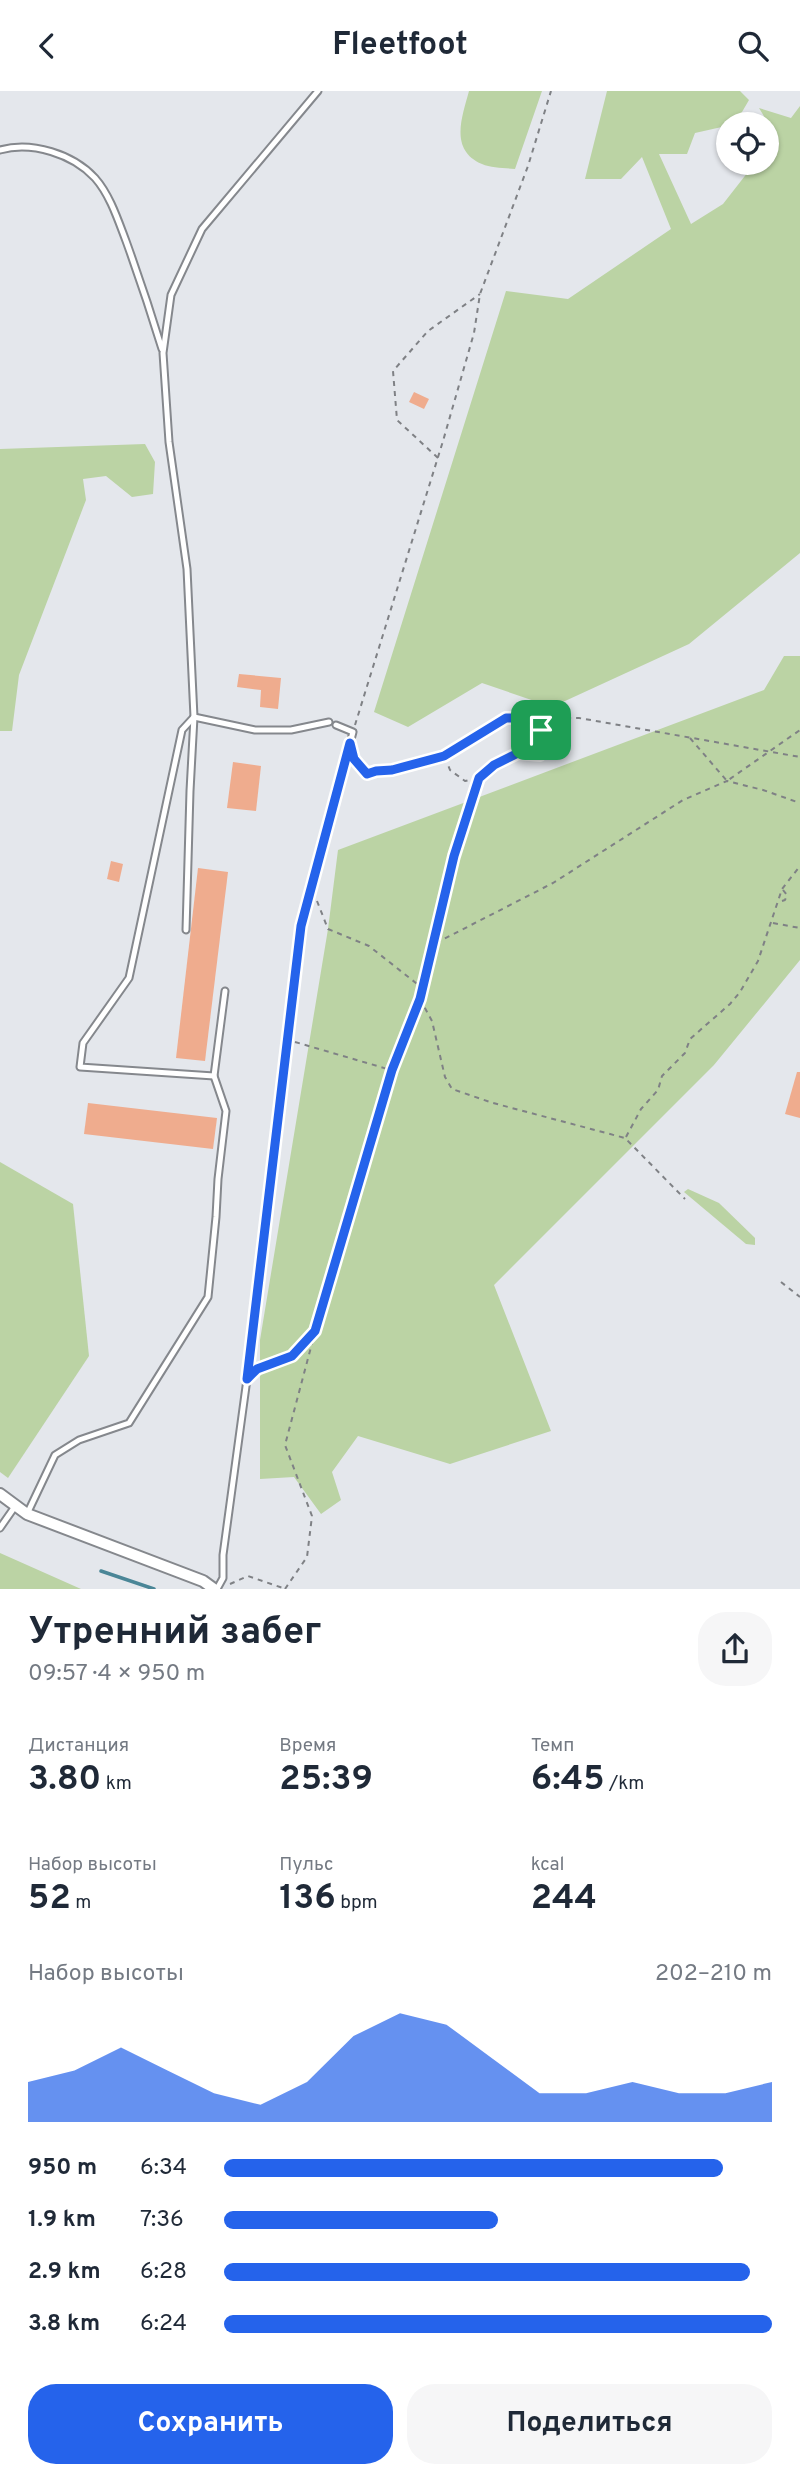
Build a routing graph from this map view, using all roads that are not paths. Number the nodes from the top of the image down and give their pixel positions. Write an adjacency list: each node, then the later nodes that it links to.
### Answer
1 (318, 91): 3 (lane)
2 (0, 151): 3 (lane)
3 (163, 352): 4 (lane)
4 (194, 717): 5 (lane); 7 (lane); 9 (lane)
5 (329, 722)
6 (336, 725): 14 (lane)
7 (186, 930)
8 (225, 991): 9 (lane)
9 (214, 1076): 12 (lane)
10 (0, 1494): 11 (street)
11 (16, 1505): 12 (street); 13 (lane)
12 (27, 1514): 14 (street)
13 (0, 1528)
14 (215, 1589)

